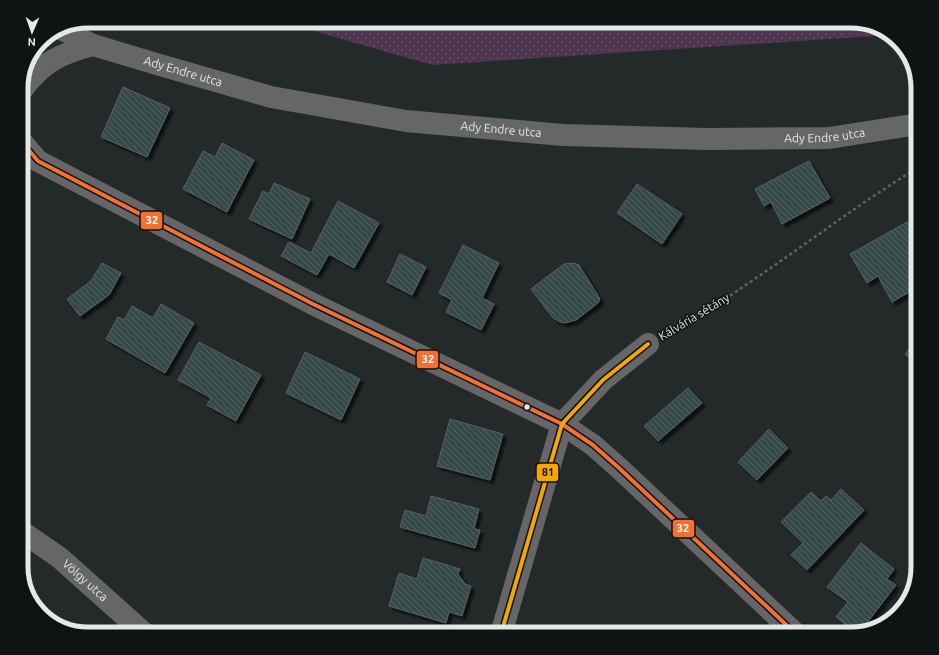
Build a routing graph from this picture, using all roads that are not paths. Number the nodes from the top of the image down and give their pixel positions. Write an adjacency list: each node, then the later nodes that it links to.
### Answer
1 (67, 32): 2 (street, Ady Endre utca)
2 (93, 45): 3 (street); 4 (street, Ady Endre utca)
3 (28, 82)
4 (911, 125)
5 (28, 149): 7 (street)
6 (648, 344): 7 (street, Kálvária sétány)
7 (562, 424): 10 (street, Kálvária sétány); 11 (street)
8 (28, 536): 9 (street, Völgy utca)
9 (137, 627)
10 (503, 627)
11 (789, 627)

